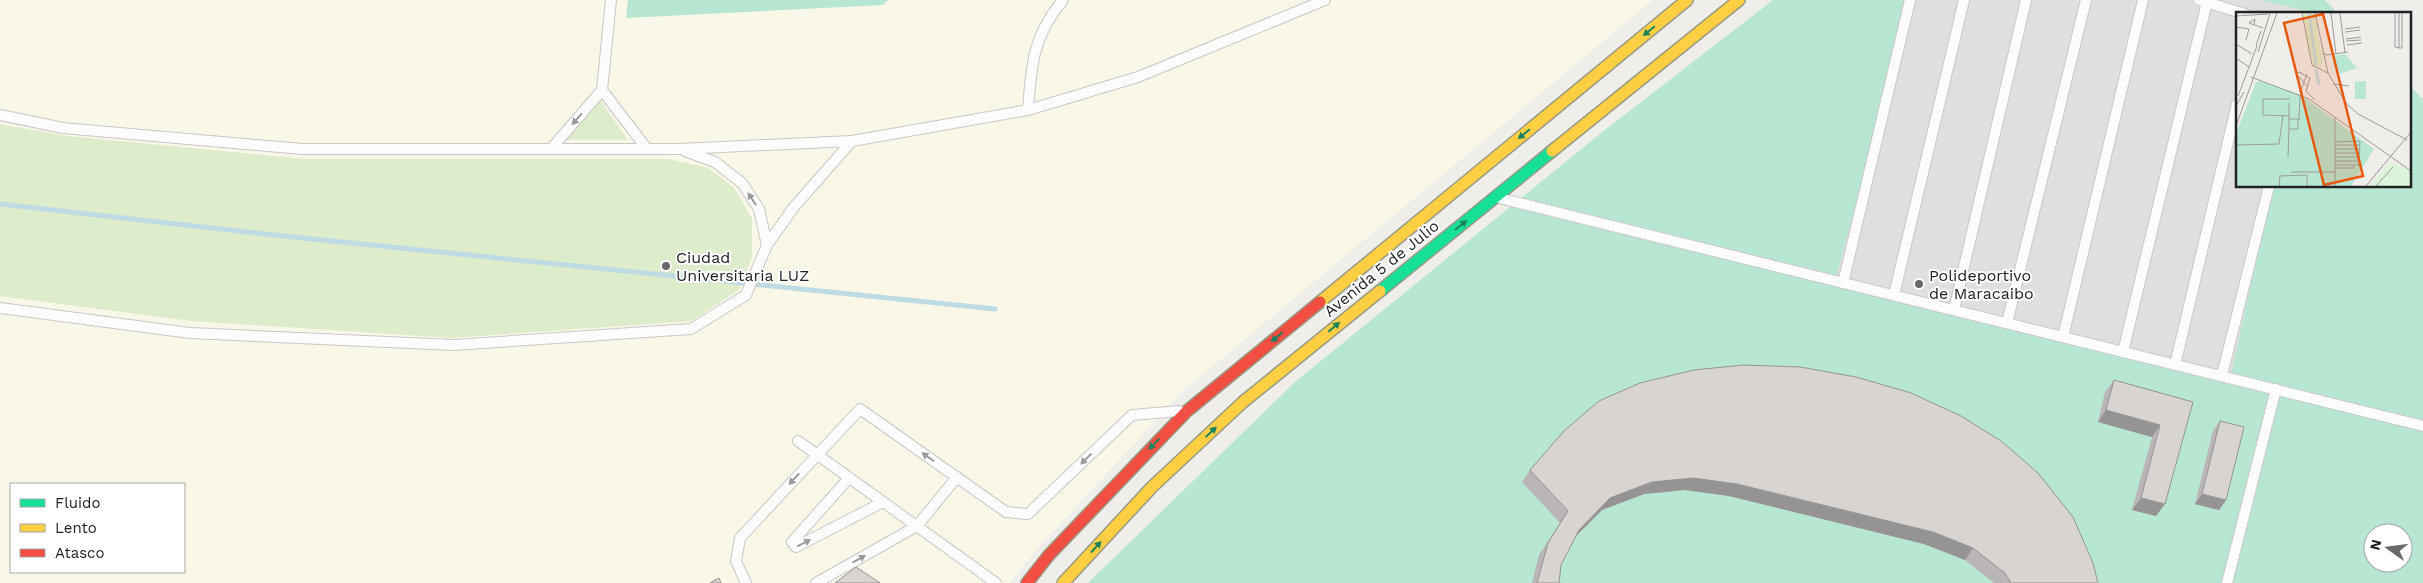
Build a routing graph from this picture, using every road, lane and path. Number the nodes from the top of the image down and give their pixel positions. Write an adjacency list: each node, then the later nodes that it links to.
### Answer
1 (611, 0): 13 (lane)
2 (1063, 0): 15 (lane)
3 (1325, 0): 15 (lane)
4 (1688, 0): 21 (main road, Avenida 5 de Julio, one-way to 21)
5 (1739, 0): 23 (main road, Avenida 5 de Julio)
6 (1910, 0): 25 (lane)
7 (1964, 0): 26 (lane)
8 (2026, 0): 28 (lane)
9 (2086, 0): 29 (lane)
10 (2143, 0): 30 (lane)
11 (2203, 1): 12 (lane); 31 (lane)
12 (2239, 12)
13 (602, 90): 18 (lane, one-way to 18); 19 (lane)
14 (2236, 108): 32 (lane)
15 (1028, 110): 17 (lane)
16 (0, 115): 18 (lane)
17 (852, 140): 20 (lane); 24 (lane)
18 (551, 149): 19 (lane)
19 (647, 149): 20 (lane)
20 (679, 149): 24 (lane, one-way to 20)
21 (1478, 171): 23 (main road); 35 (main road, Avenida 5 de Julio, one-way to 35)
22 (2269, 188): 33 (lane)
23 (1496, 198): 25 (lane); 47 (main road, Avenida 5 de Julio, one-way to 23)
24 (767, 245): 27 (lane)
25 (1843, 283): 26 (lane)
26 (1894, 296): 28 (lane)
27 (0, 308)
28 (1954, 310): 29 (lane)
29 (2007, 323): 30 (lane)
30 (2063, 337): 31 (lane)
31 (2122, 352): 32 (lane)
32 (2175, 365): 33 (lane)
33 (2222, 375): 34 (lane)
34 (2276, 390): 36 (lane); 48 (lane)
35 (1187, 411): 40 (lane, one-way to 40); 46 (main road, Avenida 5 de Julio, one-way to 46)
36 (2423, 426)
37 (798, 441): 38 (lane)
38 (817, 454): 39 (lane); 40 (lane, one-way to 38); 43 (lane, one-way to 43)
39 (850, 478): 41 (lane); 41 (lane, one-way to 41)
40 (957, 478): 42 (lane)
41 (883, 502): 42 (lane)
42 (917, 526): 44 (lane, one-way to 42); 45 (lane)
43 (746, 583)
44 (816, 583)
45 (996, 583)
46 (1027, 583)
47 (1063, 583)
48 (2226, 583)

